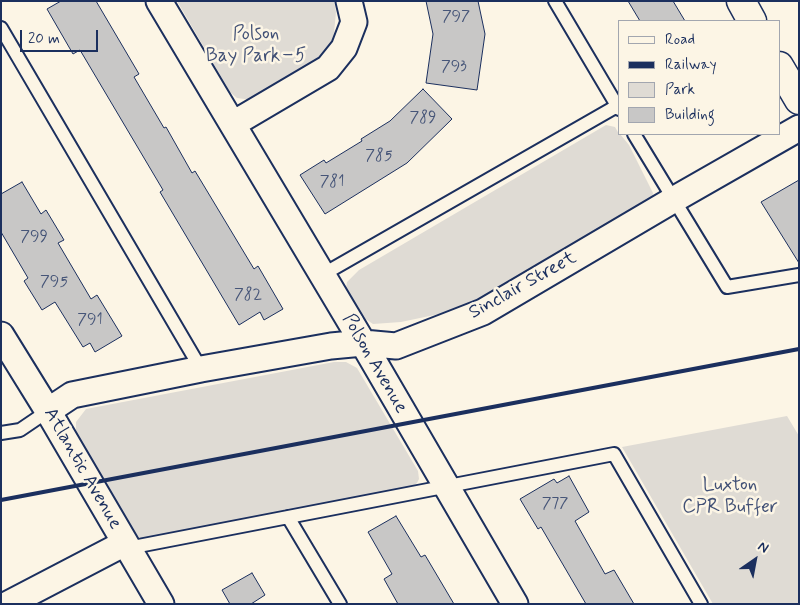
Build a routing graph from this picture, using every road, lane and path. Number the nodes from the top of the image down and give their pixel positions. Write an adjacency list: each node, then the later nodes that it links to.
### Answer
1 (159, 1): 10 (street, Polson Avenue)
2 (349, 1): 10 (street)
3 (555, 1): 9 (lane)
4 (741, 1): 5 (main road)
5 (751, 20)
6 (1, 28): 18 (lane)
7 (780, 68): 8 (main road)
8 (799, 100)
9 (618, 108): 14 (lane)
10 (233, 124): 14 (street, Polson Avenue)
11 (799, 128): 13 (street, Sinclair Street)
12 (635, 135): 13 (lane)
13 (673, 200): 15 (lane); 17 (street, Sinclair Street)
14 (322, 275): 17 (street, Polson Avenue)
15 (799, 275)
16 (1, 335): 19 (street, Atlantic Avenue)
17 (363, 343): 18 (street, Sinclair Street); 21 (street, Polson Avenue)
18 (201, 369): 19 (street, Sinclair Street)
19 (48, 410): 20 (lane); 23 (street, Atlantic Avenue)
20 (1, 433)
21 (446, 486): 22 (lane); 27 (street, Polson Avenue); 28 (lane)
22 (288, 517): 23 (lane); 26 (lane)
23 (127, 545): 24 (street); 25 (street, Atlantic Avenue)
24 (8, 604)
25 (161, 604)
26 (340, 604)
27 (515, 604)
28 (701, 604)

